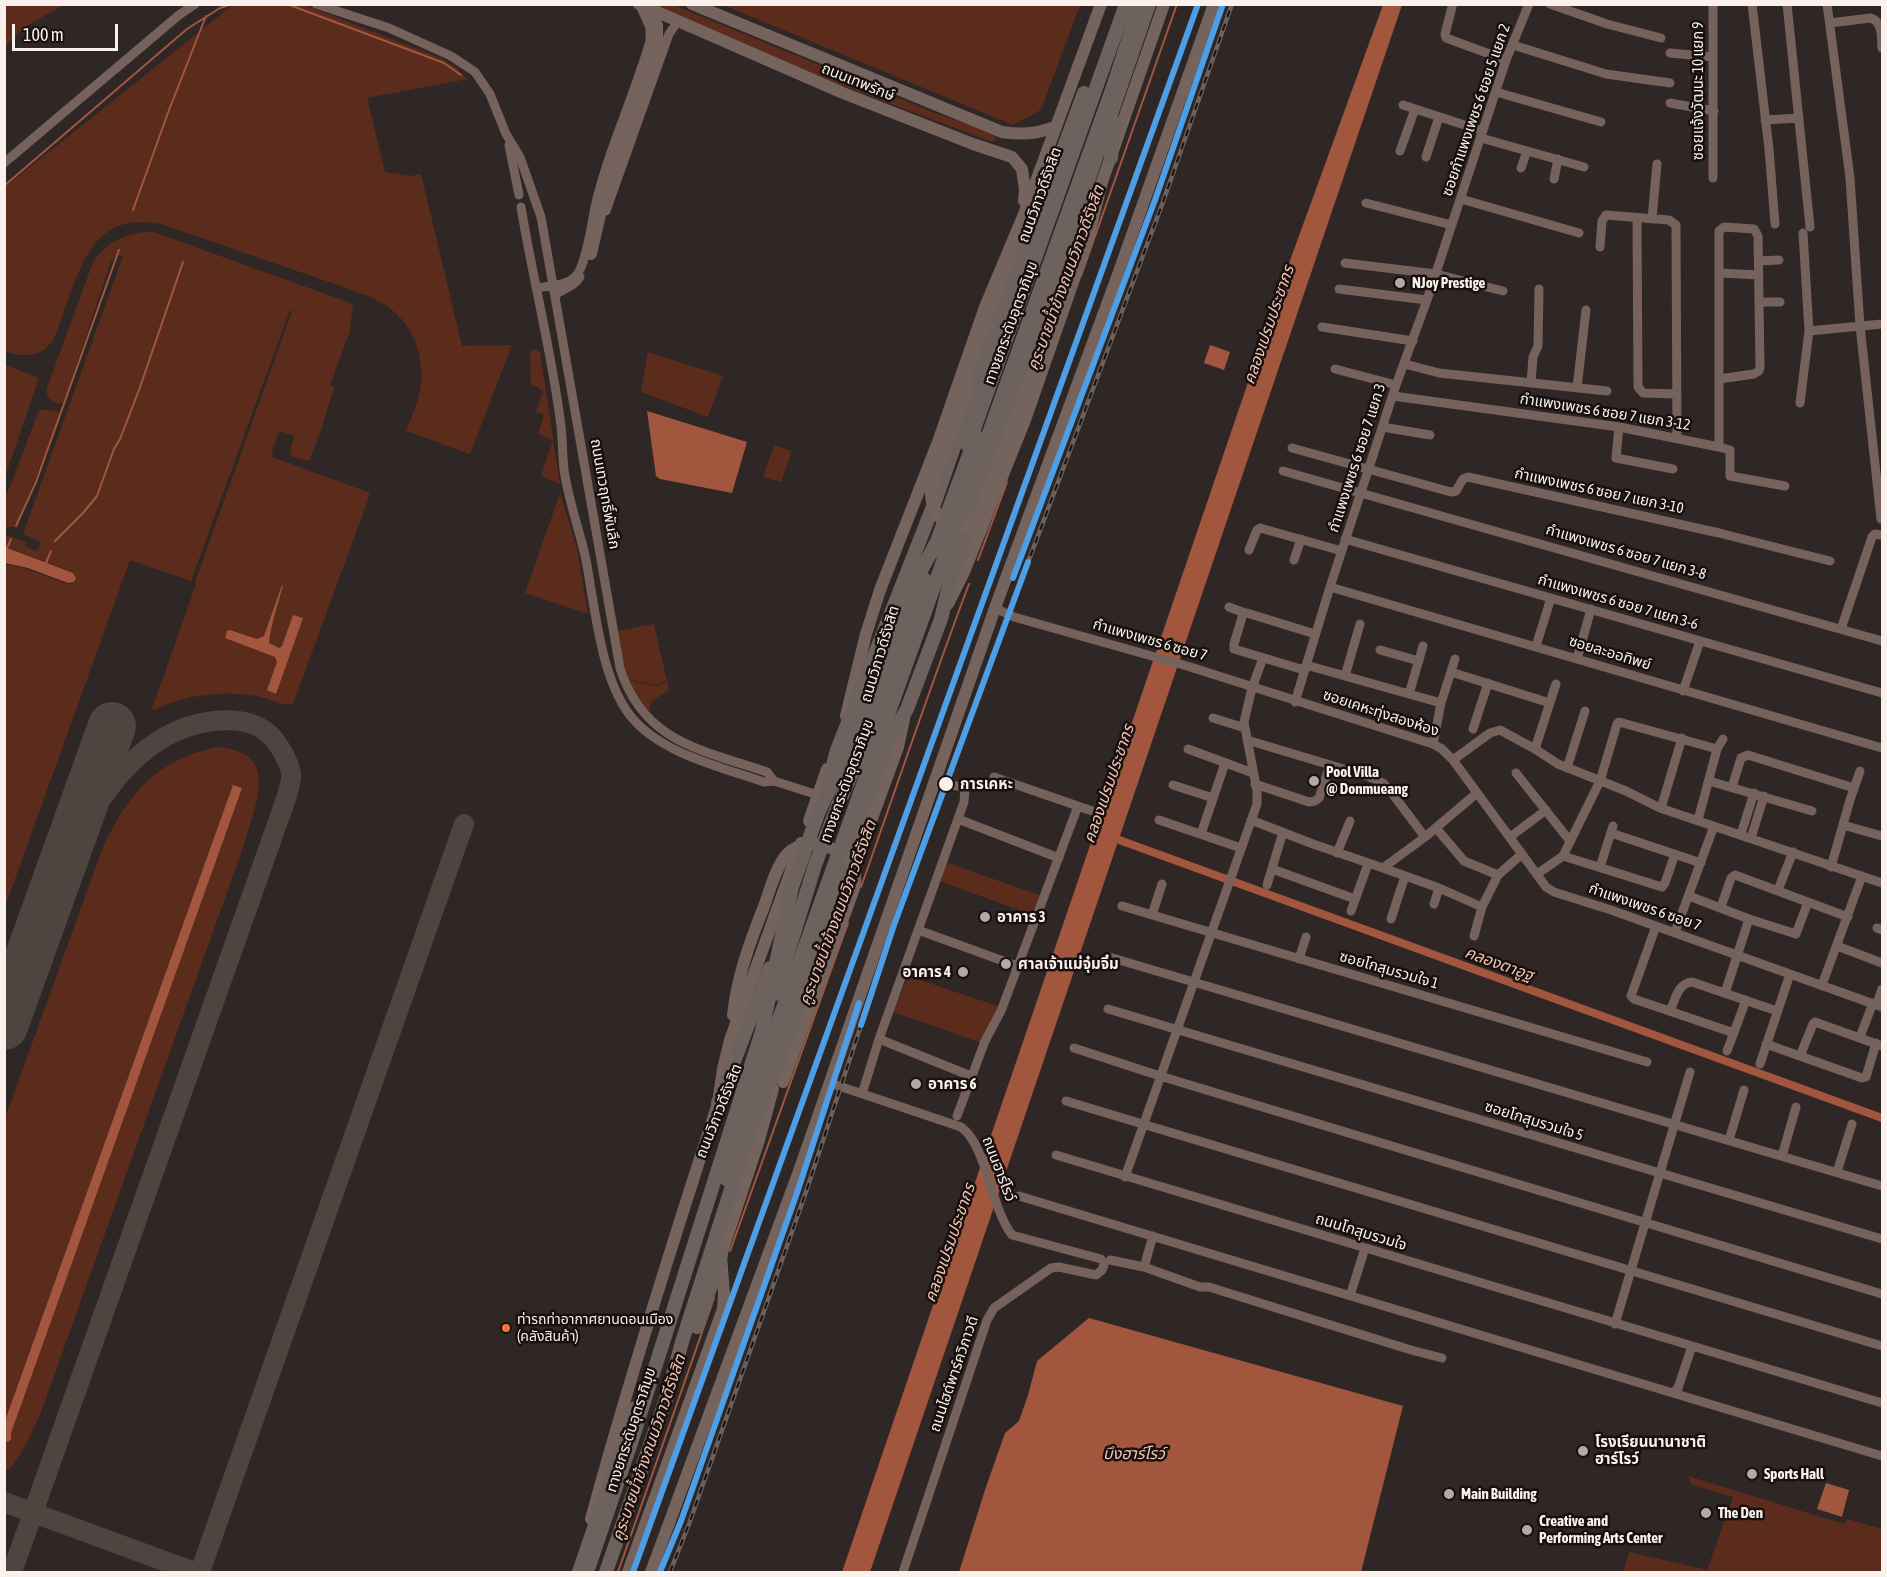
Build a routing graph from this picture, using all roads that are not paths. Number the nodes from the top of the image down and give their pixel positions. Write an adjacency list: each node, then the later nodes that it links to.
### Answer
1 (195, 4): 52 (street)
2 (316, 4): 44 (street, ถนนเทวฤทธิ์พันลึก)
3 (648, 4): 70 (main road, bridge)
4 (692, 4): 43 (main road, ถนนเทพรักษ์)
5 (1101, 4): 35 (main road, ถนนวิภาวดีรังสิต)
6 (1116, 4): 91 (highway)
7 (1127, 4): 104 (highway, ถนนวิภาวดีรังสิต); 327 (highway, ทางยกระดับอุตราภิมุข, bridge)
8 (1140, 4): 304 (highway, ทางยกระดับอุตราภิมุข, bridge)
9 (1149, 4): 32 (highway)
10 (1164, 4): 50 (main road)
11 (1214, 4): 128 (main road)
12 (1529, 4): 25 (street, ซอยกำแพงเพชร 6 ซอย 5 แยก 2)
13 (1550, 4): 22 (street)
14 (1713, 4): 28 (street, ซอยแจ้งวัฒนะ 10 แยก 9)
15 (1752, 4): 40 (street)
16 (1787, 4): 39 (street)
17 (1827, 4): 21 (street)
18 (640, 5): 20 (main road, ถนนเทพรักษ์); 23 (street)
19 (1452, 7): 29 (street)
20 (678, 21): 24 (street); 48 (main road, ถนนเทพรักษ์)
21 (1830, 23): 26 (street); 87 (street)
22 (1661, 38)
23 (650, 41): 24 (street); 79 (street)
24 (666, 43): 70 (street)
25 (1513, 45): 29 (street, ซอยกำแพงเพชร 6 ซอย 5 แยก 2); 30 (street)
26 (1882, 48)
27 (1670, 53): 28 (street)
28 (1713, 57): 37 (street, ซอยแจ้งวัฒนะ 10 แยก 9)
29 (1506, 60): 31 (street, ซอยกำแพงเพชร 6 ซอย 5 แยก 2)
30 (1670, 83)
31 (1496, 92): 41 (street); 45 (street, ซอยกำแพงเพชร 6 ซอย 5 แยก 2)
32 (1116, 99): 50 (highway); 131 (highway)
33 (1670, 104): 37 (street)
34 (1403, 105): 36 (street)
35 (1062, 106): 42 (main road, ถนนวิภาวดีรังสิต); 58 (main road, bridge)
36 (1415, 109): 38 (street); 46 (street)
37 (1714, 111): 57 (street, ซอยแจ้งวัฒนะ 10 แยก 9)
38 (1439, 117): 45 (street); 49 (street)
39 (1799, 118): 40 (street); 89 (street)
40 (1765, 120): 66 (street)
41 (1601, 122)
42 (1055, 127): 43 (main road, ถนนเทพรักษ์); 63 (main road, ถนนวิภาวดีรังสิต)
43 (1002, 132): 48 (main road)
44 (507, 134): 59 (street, ถนนเทวฤทธิ์พันลึก); 79 (street, ถนนเทวฤทธิ์พันลึก)
45 (1482, 135): 47 (street); 60 (street, ซอยกำแพงเพชร 6 ซอย 5 แยก 2)
46 (1400, 151)
47 (1527, 151): 51 (street); 55 (street)
48 (994, 152): 63 (main road, ถนนเทพรักษ์)
49 (1426, 157)
50 (1111, 158): 58 (main road)
51 (1558, 159): 54 (street); 56 (street)
52 (4, 163)
53 (1657, 164): 65 (street)
54 (1584, 166)
55 (1521, 168)
56 (1554, 178)
57 (1713, 178)
58 (1102, 182): 131 (main road)
59 (519, 195)
60 (1461, 199): 67 (street, ซอยกำแพงเพชร 6 ซอย 5 แยก 2); 68 (street)
61 (1366, 203): 67 (street)
62 (521, 207): 77 (street, ถนนเทวฤทธิ์พันลึก)
63 (1023, 214): 191 (main road, ถนนวิภาวดีรังสิต)
64 (1637, 218): 65 (street); 69 (street); 99 (street)
65 (1652, 219): 99 (street)
66 (1775, 224)
67 (1452, 225): 75 (street, กำแพงเพชร 6 ซอย 7 แยก 3)
68 (1579, 233)
69 (1600, 247)
70 (591, 254): 79 (street)
71 (1779, 260): 72 (street)
72 (1759, 261): 74 (street); 76 (street)
73 (1345, 263): 75 (street)
74 (1719, 273): 76 (street); 94 (street)
75 (1436, 274): 81 (street); 82 (street, กำแพงเพชร 6 ซอย 7 แยก 3)
76 (1759, 275): 84 (street)
77 (536, 288): 79 (street); 114 (street, ถนนเทวฤทธิ์พันลึก)
78 (1539, 289): 95 (street)
79 (554, 290): 112 (street, ถนนเทวฤทธิ์พันลึก)
80 (1339, 290): 82 (street)
81 (1503, 291)
82 (1427, 300): 90 (street, กำแพงเพชร 6 ซอย 7 แยก 3)
83 (1780, 302): 84 (street)
84 (1760, 303): 94 (street)
85 (1586, 310): 97 (street)
86 (1882, 324): 87 (street)
87 (1860, 326): 89 (street); 116 (street)
88 (1322, 327): 90 (street)
89 (1809, 331): 101 (street)
90 (1413, 341): 92 (street, กำแพงเพชร 6 ซอย 7 แยก 3)
91 (988, 353): 104 (highway); 291 (highway)
92 (1405, 364): 95 (street); 96 (street, กำแพงเพชร 6 ซอย 7 แยก 3)
93 (1335, 369): 96 (street)
94 (1719, 380): 107 (street)
95 (1531, 383): 97 (street)
96 (1396, 385): 100 (street, กำแพงเพชร 6 ซอย 7 แยก 3)
97 (1577, 388): 98 (street)
98 (1607, 391)
99 (1677, 394): 106 (street)
100 (1393, 396): 102 (street, กำแพงเพชร 6 ซอย 7 แยก 3); 103 (street, กำแพงเพชร 6 ซอย 7 แยก 3-12)
101 (1800, 403)
102 (1382, 427): 105 (street); 109 (street, กำแพงเพชร 6 ซอย 7 แยก 3)
103 (1619, 427): 106 (street, กำแพงเพชร 6 ซอย 7 แยก 3-12); 110 (street)
104 (974, 428): 325 (highway, ถนนวิภาวดีรังสิต)
105 (1430, 435)
106 (1677, 437): 107 (street, กำแพงเพชร 6 ซอย 7 แยก 3-12)
107 (1719, 447): 113 (street)
108 (1292, 448): 109 (street)
109 (1368, 469): 115 (street, กำแพงเพชร 6 ซอย 7 แยก 3); 124 (street, กำแพงเพชร 6 ซอย 7 แยก 3-10)
110 (1672, 469)
111 (1283, 471): 115 (street, กำแพงเพชร 6 ซอย 7 แยก 3-8)
112 (586, 479): 114 (street); 147 (street, ถนนเทวฤทธิ์พันลึก)
113 (1785, 486)
114 (567, 487): 150 (street, ถนนเทวฤทธิ์พันลึก)
115 (1360, 494): 120 (street, กำแพงเพชร 6 ซอย 7 แยก 3); 133 (street, กำแพงเพชร 6 ซอย 7 แยก 3-8)
116 (1881, 503): 117 (street)
117 (1881, 519)
118 (1882, 535): 133 (street)
119 (1301, 539): 121 (street); 122 (street); 123 (street)
120 (1346, 539): 122 (street, กำแพงเพชร 6 ซอย 7 แยก 3); 126 (street, กำแพงเพชร 6 ซอย 7 แยก 3-6)
121 (1249, 550)
122 (1342, 551): 125 (street, กำแพงเพชร 6 ซอย 7 แยก 3)
123 (1294, 560)
124 (1830, 561)
125 (1330, 587): 134 (street, กำแพงเพชร 6 ซอย 7 แยก 3); 138 (street, ซอยละออทิพย์)
126 (1551, 598): 129 (street, กำแพงเพชร 6 ซอย 7 แยก 3-6); 138 (street)
127 (1229, 607): 130 (street)
128 (995, 608): 151 (street, กำแพงเพชร 6 ซอย 7); 182 (main road)
129 (1591, 609): 135 (street, กำแพงเพชร 6 ซอย 7 แยก 3-6); 142 (street)
130 (1245, 613): 134 (street); 140 (street)
131 (941, 619): 158 (highway)
132 (1360, 624): 146 (street)
133 (1841, 629): 136 (street, กำแพงเพชร 6 ซอย 7 แยก 3-8)
134 (1315, 634): 144 (street, กำแพงเพชร 6 ซอย 7 แยก 3)
135 (1700, 641): 152 (street); 153 (street, กำแพงเพชร 6 ซอย 7 แยก 3-6)
136 (1882, 641)
137 (1423, 646): 143 (street)
138 (1536, 646): 142 (street, ซอยละออทิพย์)
139 (1380, 650): 143 (street)
140 (1263, 658): 144 (street); 151 (street)
141 (1455, 659): 145 (street)
142 (1577, 659): 152 (street, ซอยละออทิพย์)
143 (1419, 661): 154 (street)
144 (1305, 668): 146 (street); 155 (street, กำแพงเพชร 6 ซอย 7 แยก 3)
145 (1451, 672): 148 (street); 156 (street)
146 (1346, 676): 154 (street)
147 (624, 682): 150 (street); 160 (street, ถนนเทวฤทธิ์พันลึก)
148 (1488, 683): 157 (street); 164 (street)
149 (1556, 684): 157 (street)
150 (613, 687): 162 (street, ถนนเทวฤทธิ์พันลึก)
151 (1252, 688): 155 (street, กำแพงเพชร 6 ซอย 7); 163 (street)
152 (1683, 690): 169 (street, ซอยละออทิพย์)
153 (1882, 693)
154 (1409, 694): 156 (street)
155 (1295, 702): 168 (street, ซอยเคหะทุ่งสองห้อง)
156 (1441, 703): 168 (street)
157 (1550, 703): 170 (street)
158 (907, 709): 297 (main road); 321 (highway)
159 (1585, 711): 176 (street)
160 (643, 713): 162 (street); 181 (street, ถนนเทวฤทธิ์พันลึก)
161 (1213, 718): 163 (street)
162 (634, 720): 181 (street, ถนนเทวฤทธิ์พันลึก)
163 (1245, 728): 167 (street)
164 (1473, 729)
165 (1683, 738): 171 (street); 183 (street); 195 (street)
166 (1723, 739): 171 (street)
167 (1247, 740): 175 (street); 179 (street)
168 (1433, 744): 173 (street, ซอยเคหะทุ่งสองห้อง)
169 (1882, 748)
170 (1535, 749): 173 (street); 176 (street)
171 (1718, 749): 184 (street)
172 (1188, 750): 174 (street)
173 (1453, 760): 189 (street, กำแพงเพชร 6 ซอย 7)
174 (1225, 763): 179 (street); 193 (street)
175 (1330, 765): 186 (street); 211 (street)
176 (1567, 768): 183 (street)
177 (1860, 771): 188 (street)
178 (1516, 772): 196 (street)
179 (1253, 773): 186 (street)
180 (994, 777): 194 (street)
181 (774, 781): 191 (street, ถนนเทวฤทธิ์พันลึก)
182 (936, 781): 199 (street); 287 (main road)
183 (1600, 781): 195 (street); 214 (street)
184 (1709, 781): 187 (street); 200 (street)
185 (1173, 784): 193 (street)
186 (1255, 784): 202 (street)
187 (1732, 787): 188 (street); 190 (street)
188 (1854, 788): 204 (street)
189 (1477, 793): 206 (street); 212 (street, กำแพงเพชร 6 ซอย 7)
190 (1754, 793): 192 (street); 209 (street)
191 (818, 795): 276 (main road, ถนนวิภาวดีรังสิต)
192 (1764, 796): 197 (street); 213 (street)
193 (1213, 798): 208 (street)
194 (1078, 806): 198 (street); 222 (street)
195 (1661, 808): 200 (street)
196 (1546, 810): 212 (street); 214 (street)
197 (1812, 811)
198 (1098, 813)
199 (958, 819): 222 (street); 251 (street)
200 (1698, 819): 205 (street)
201 (1159, 820): 208 (street)
202 (1251, 820): 207 (street); 215 (street)
203 (1350, 821): 218 (street)
204 (1843, 825): 210 (street); 226 (street)
205 (1714, 826): 209 (street); 223 (street)
206 (1436, 828): 211 (street); 230 (street)
207 (1283, 832): 218 (street); 228 (street)
208 (1201, 834): 215 (street)
209 (1741, 834): 213 (street)
210 (1882, 834)
211 (1425, 837): 227 (street)
212 (1510, 837): 219 (street, กำแพงเพชร 6 ซอย 7)
213 (1751, 838): 217 (street)
214 (1570, 841): 221 (street)
215 (1241, 848): 253 (street)
216 (834, 850): 276 (main road, bridge); 297 (main road, bridge); 304 (highway, bridge)
217 (1792, 852): 226 (street); 237 (street)
218 (1337, 853): 224 (street)
219 (1522, 854): 229 (street, กำแพงเพชร 6 ซอย 7); 230 (street)
220 (1676, 854): 223 (street); 225 (street); 225 (street)
221 (1563, 856): 225 (street); 229 (street)
222 (1059, 858): 261 (street)
223 (1701, 862): 238 (street)
224 (1368, 864): 227 (street); 239 (street)
225 (1600, 867)
226 (1831, 867): 232 (street)
227 (1383, 868): 231 (street)
228 (1272, 869): 235 (street); 239 (street)
229 (1537, 874): 250 (street, กำแพงเพชร 6 ซอย 7)
230 (1498, 875): 242 (street)
231 (1405, 876): 236 (street); 248 (street)
232 (1862, 876): 233 (street); 247 (street)
233 (1882, 883)
234 (1162, 884): 246 (street)
235 (1267, 885)
236 (1439, 888): 241 (street); 242 (street)
237 (1778, 890): 240 (street); 243 (street)
238 (1689, 896): 243 (street); 252 (street)
239 (1355, 899): 245 (street)
240 (1808, 902): 247 (street); 249 (street)
241 (1434, 904)
242 (1482, 907): 254 (street)
243 (1721, 907): 249 (street)
244 (1127, 911): 246 (street, ซอยโกสุมรวมใจ 1)
245 (1351, 911)
246 (1152, 915): 253 (street, ซอยโกสุมรวมใจ 1)
247 (1848, 917): 256 (street)
248 (1391, 919)
249 (1749, 919): 257 (street)
250 (1656, 926): 252 (street, กำแพงเพชร 6 ซอย 7); 270 (street)
251 (918, 930): 261 (street); 275 (street)
252 (1674, 932): 257 (street, กำแพงเพชร 6 ซอย 7)
253 (1211, 933): 259 (street, ซอยโกสุมรวมใจ 1); 263 (street)
254 (1474, 936)
255 (1306, 937): 259 (street)
256 (1837, 946): 260 (street); 264 (street)
257 (1737, 955): 262 (street, กำแพงเพชร 6 ซอย 7); 266 (street)
258 (1109, 957): 263 (street)
259 (1299, 959): 282 (street, ซอยโกสุมรวมใจ 1)
260 (1882, 963)
261 (1017, 966): 285 (street)
262 (1790, 975): 264 (street, กำแพงเพชร 6 ซอย 7); 271 (street)
263 (1193, 983): 272 (street); 295 (street)
264 (1822, 984): 268 (street, กำแพงเพชร 6 ซอย 7)
265 (1882, 989): 268 (street)
266 (1725, 993): 267 (street); 270 (street)
267 (1746, 1000): 271 (street); 273 (street)
268 (1878, 1005): 274 (street)
269 (1108, 1009): 272 (street, ซอยโกสุมรวมใจ 5)
270 (1670, 1011): 273 (street)
271 (1777, 1011): 277 (street)
272 (1177, 1029): 286 (street); 302 (street, ซอยโกสุมรวมใจ 5)
273 (1734, 1033): 280 (street)
274 (1860, 1037): 278 (street); 281 (street)
275 (879, 1039): 285 (street); 289 (street)
276 (730, 1040): 291 (main road, ถนนวิภาวดีรังสิต)
277 (1766, 1044): 281 (street); 283 (street)
278 (1879, 1045): 281 (street)
279 (1074, 1048): 286 (street)
280 (1727, 1051)
281 (1800, 1056)
282 (1647, 1062)
283 (1760, 1064)
284 (1690, 1072): 295 (street)
285 (971, 1076): 293 (street)
286 (1160, 1076): 294 (street); 307 (street)
287 (830, 1083): 289 (street, ถนนฮาร์โรว์); 331 (main road)
288 (1744, 1090): 298 (street)
289 (862, 1094): 312 (street, ถนนฮาร์โรว์)
290 (1066, 1101): 294 (street)
291 (718, 1103): 325 (main road, ถนนวิภาวดีรังสิต)
292 (1796, 1107): 300 (street)
293 (957, 1116)
294 (1143, 1124): 303 (street); 314 (street)
295 (1675, 1124): 298 (street); 302 (street)
296 (1852, 1124): 301 (street)
297 (759, 1140): 311 (main road)
298 (1729, 1140): 300 (street)
299 (1056, 1155): 303 (street, ถนนโกสุมรวมใจ)
300 (1782, 1156): 301 (street)
301 (1837, 1172): 305 (street)
302 (1660, 1174): 307 (street); 309 (street, ซอยโกสุมรวมใจ 5)
303 (1125, 1177): 310 (street, ถนนโกสุมรวมใจ)
304 (726, 1179): 328 (highway, ทางยกระดับอุตราภิมุข)
305 (1882, 1186)
306 (1020, 1196): 308 (street)
307 (1646, 1222): 314 (street); 315 (street)
308 (1156, 1237): 313 (street); 316 (street)
309 (1882, 1239)
310 (1365, 1248): 316 (street); 317 (street, ถนนโกสุมรวมใจ)
311 (721, 1255): 321 (highway); 330 (main road)
312 (1105, 1261): 313 (street, ถนนฮาร์โรว์); 332 (street, ถนนไฮด์พาร์ควิภาวดี)
313 (1147, 1268): 320 (street, ถนนฮาร์โรว์)
314 (1631, 1270): 317 (street); 319 (street)
315 (1882, 1294)
316 (1350, 1296): 322 (street)
317 (1615, 1324): 318 (street, ถนนโกสุมรวมใจ)
318 (1692, 1346): 322 (street); 323 (street, ถนนโกสุมรวมใจ)
319 (1882, 1346)
320 (1442, 1358)
321 (668, 1393): 329 (highway)
322 (1673, 1393): 324 (street)
323 (1882, 1403)
324 (1882, 1456)
325 (586, 1552): 326 (highway, ถนนวิภาวดีรังสิต)
326 (579, 1572)
327 (587, 1572)
328 (600, 1572)
329 (606, 1572)
330 (628, 1572)
331 (651, 1572)
332 (903, 1572)

